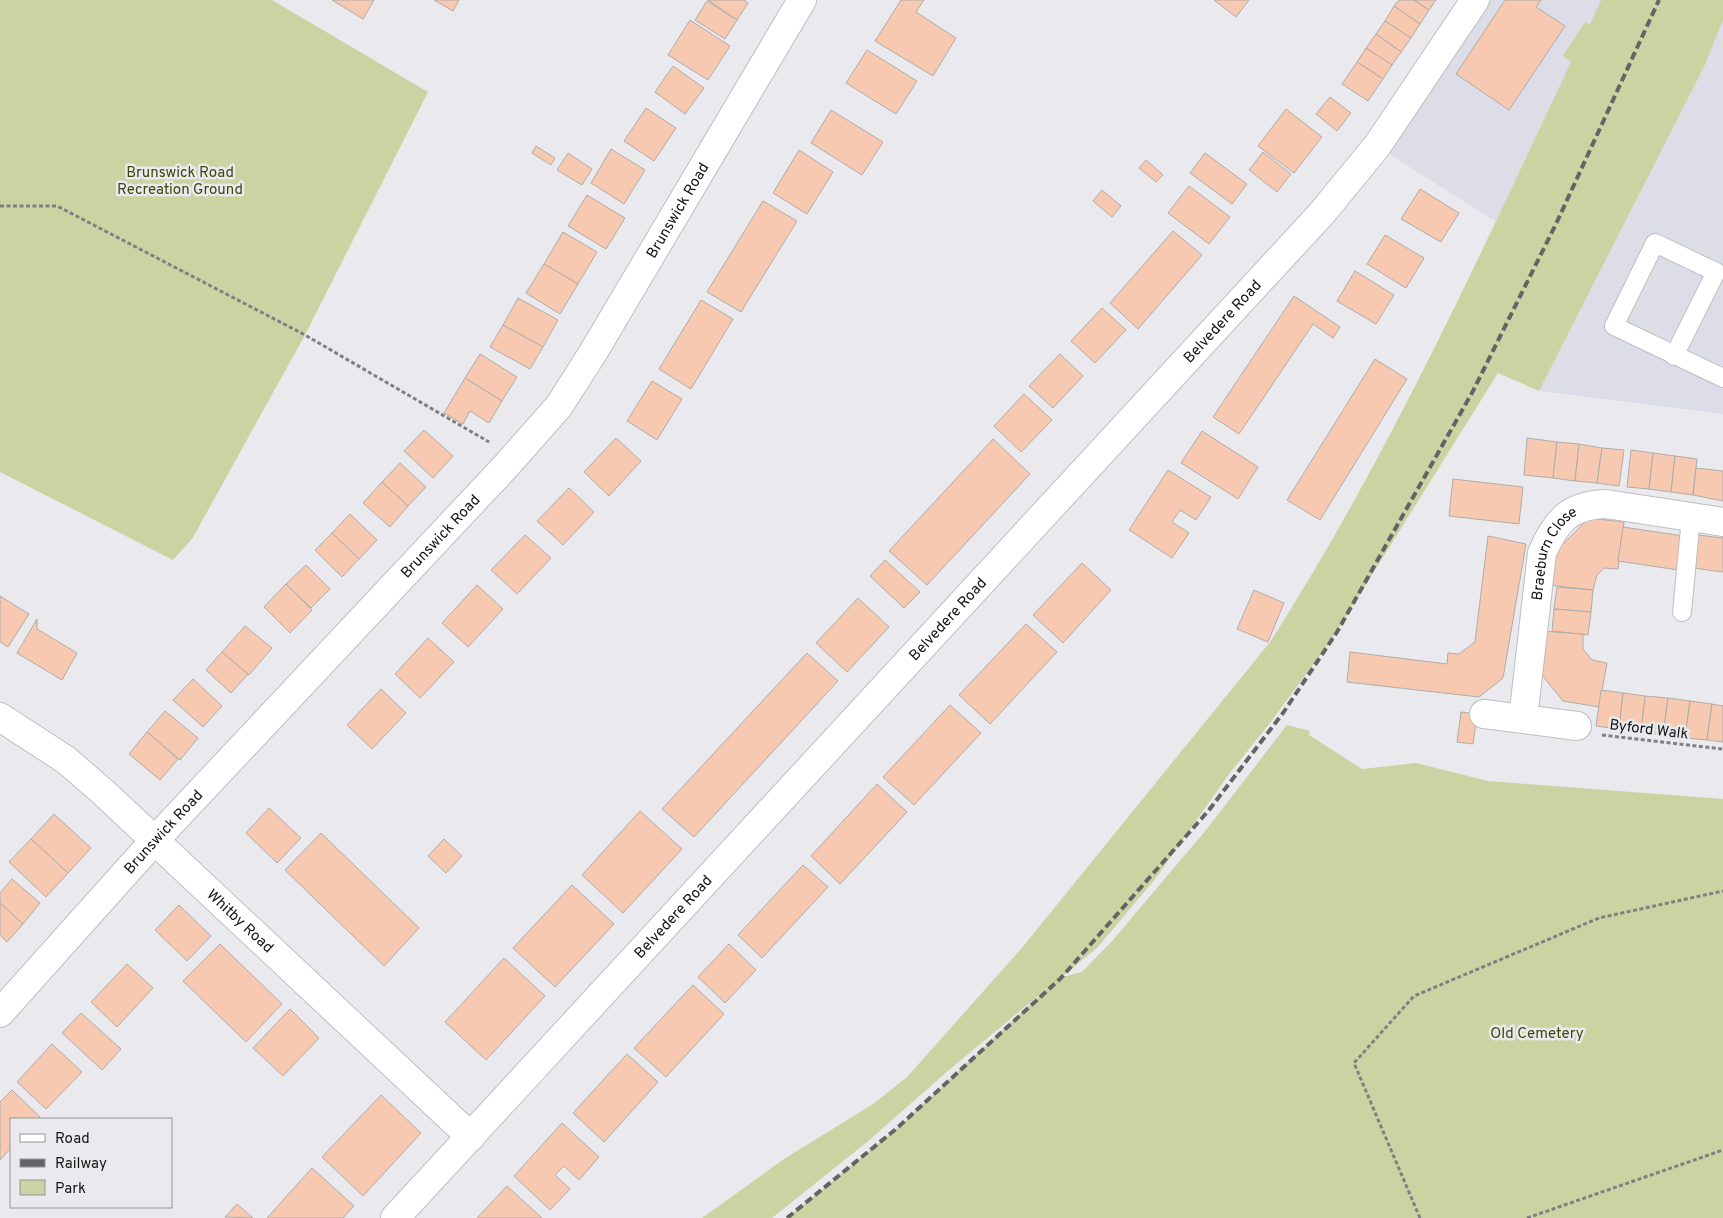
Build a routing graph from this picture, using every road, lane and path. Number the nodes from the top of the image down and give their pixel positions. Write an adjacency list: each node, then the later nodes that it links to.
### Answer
1 (802, 0): 15 (street, Brunswick Road)
2 (1475, 0): 18 (street, Belvedere Road)
3 (0, 206): 6 (path)
4 (1674, 356): 4 (lane); 5 (lane)
5 (1723, 378)
6 (495, 445)
7 (1691, 518): 8 (street, Braeburn Close); 9 (lane); 12 (street, Braeburn Close)
8 (1723, 522)
9 (1682, 612)
10 (1484, 714): 12 (street)
11 (0, 717): 15 (street, Whitby Road)
12 (1523, 719): 13 (street)
13 (1577, 726): 14 (path, Byford Walk)
14 (1723, 749)
15 (154, 841): 17 (street, Brunswick Road); 18 (street, Whitby Road)
16 (1723, 891): 21 (path)
17 (0, 1013)
18 (471, 1137): 20 (street, Belvedere Road)
19 (1723, 1150): 22 (path)
20 (395, 1218)
21 (1420, 1218)
22 (1527, 1218)

